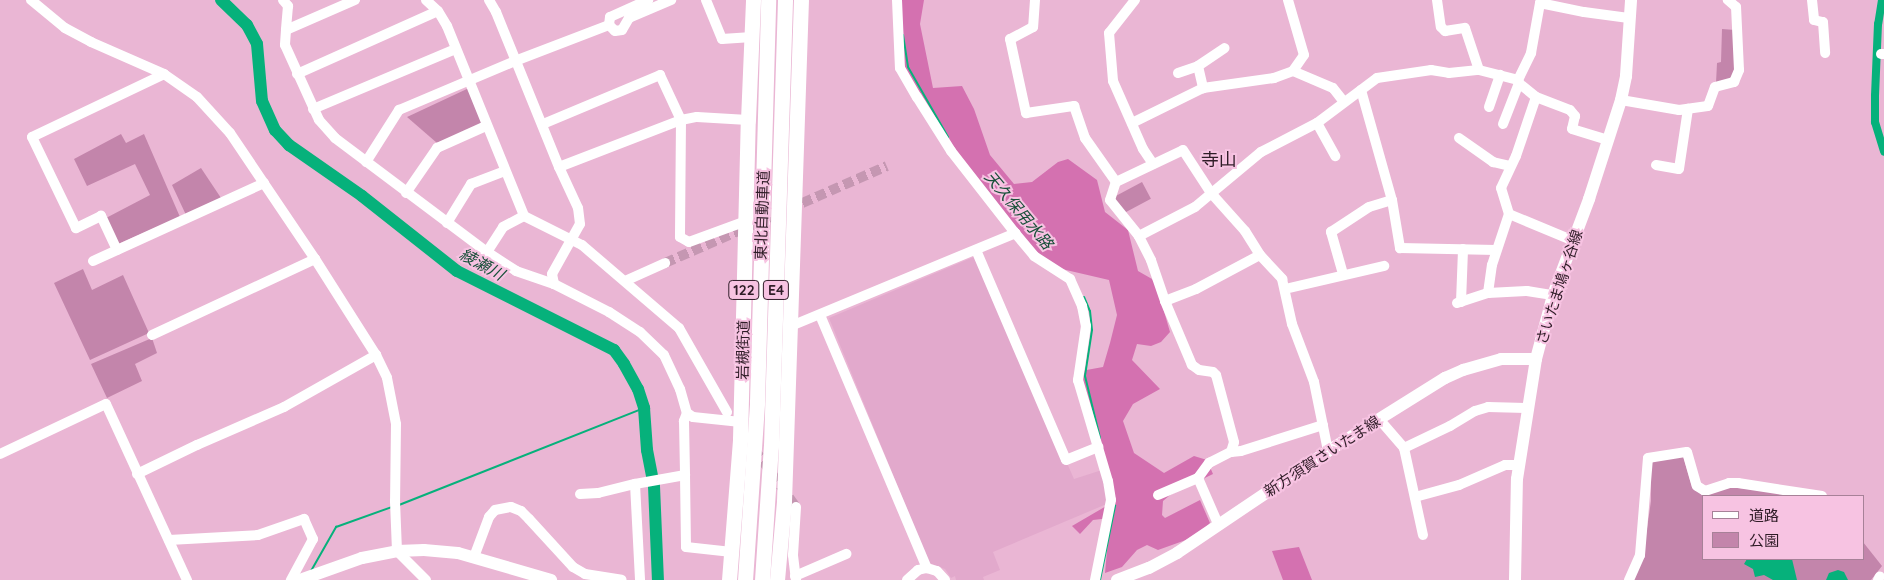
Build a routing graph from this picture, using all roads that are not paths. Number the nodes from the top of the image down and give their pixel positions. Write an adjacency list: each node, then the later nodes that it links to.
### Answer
1 (31, 0): 35 (street)
2 (283, 0): 25 (street)
3 (354, 0): 25 (street)
4 (426, 0): 22 (street)
5 (489, 0): 30 (street)
6 (648, 0): 24 (street)
7 (671, 0): 24 (street)
8 (706, 0): 26 (street)
9 (753, 0): 26 (highway, 岩槻街道 / 122)
10 (768, 0): 137 (highway, 東北自動車道 / E4)
11 (785, 0): 138 (highway, 東北自動車道 / E4)
12 (801, 0): 95 (highway)
13 (897, 0): 73 (street)
14 (1035, 0): 64 (street)
15 (1136, 0): 50 (street)
16 (1288, 0): 33 (street)
17 (1438, 0): 32 (street)
18 (1632, 0): 23 (main road, さいたま鳩ヶ谷線)
19 (1728, 0): 47 (street)
20 (1812, 0): 29 (street)
21 (1540, 1): 23 (street); 39 (street)
22 (438, 11): 28 (street); 36 (street)
23 (1629, 18): 43 (main road, さいたま鳩ヶ谷線)
24 (609, 25): 30 (street)
25 (286, 30): 36 (street)
26 (752, 37): 49 (highway, 岩槻街道 / 122)
27 (1225, 48): 31 (street)
28 (456, 49): 38 (street); 46 (street)
29 (1825, 52)
30 (515, 61): 38 (street); 52 (street)
31 (1198, 66): 34 (street); 40 (street)
32 (1479, 70): 37 (street); 41 (street)
33 (1293, 71): 40 (street); 44 (street)
34 (1178, 73)
35 (164, 74): 65 (street); 78 (street)
36 (297, 74): 46 (street)
37 (1500, 76): 39 (street); 45 (street)
38 (470, 80): 54 (street); 58 (street)
39 (1518, 82): 42 (street); 53 (street)
40 (1203, 88): 50 (street)
41 (1361, 90): 44 (street); 68 (street)
42 (1536, 97): 56 (street); 62 (street)
43 (1621, 100): 47 (street); 56 (main road, さいたま鳩ヶ谷線)
44 (1344, 102): 51 (street)
45 (1489, 107)
46 (313, 109): 58 (street)
47 (1688, 109): 60 (street)
48 (681, 120): 49 (street); 52 (street); 61 (street); 71 (street)
49 (748, 120): 71 (highway, 岩槻街道 / 122)
50 (1132, 123): 59 (street)
51 (1317, 123): 57 (street); 67 (street)
52 (543, 124): 61 (street)
53 (1503, 124)
54 (486, 126): 63 (street); 66 (street)
55 (1459, 138): 62 (street)
56 (1608, 140): 76 (main road, さいたま鳩ヶ谷線)
57 (1334, 156)
58 (366, 162): 66 (street)
59 (1153, 164): 64 (street); 67 (street)
60 (1656, 165)
61 (559, 166): 75 (street)
62 (1511, 166): 69 (street)
63 (505, 171): 70 (street); 72 (street)
64 (1116, 182): 74 (street)
65 (264, 183): 78 (street); 83 (street)
66 (406, 193): 72 (street)
67 (1211, 193): 74 (street); 82 (street)
68 (1392, 200): 77 (street); 87 (street)
69 (1508, 214): 76 (street); 80 (street)
70 (524, 216): 75 (street); 81 (street)
71 (746, 221): 103 (highway, 岩槻街道 / 122)
72 (447, 223): 81 (street)
73 (1014, 234): 79 (street); 105 (street)
74 (1139, 236): 93 (street)
75 (571, 238): 88 (street); 89 (street)
76 (1574, 241): 92 (main road, さいたま鳩ヶ谷線)
77 (1463, 249): 80 (street); 91 (street)
78 (117, 250): 84 (street)
79 (976, 250): 94 (street); 105 (street)
80 (1496, 250): 91 (street)
81 (487, 252): 89 (street)
82 (1260, 255): 90 (street); 93 (street)
83 (316, 259): 96 (street); 97 (street)
84 (93, 261)
85 (665, 263): 88 (street)
86 (1384, 266): 87 (street)
87 (1344, 274): 90 (street)
88 (625, 280): 100 (street)
89 (554, 284): 101 (street)
90 (1285, 289): 104 (street)
91 (1488, 293): 92 (street)
92 (1554, 295): 98 (main road, さいたま鳩ヶ谷線)
93 (1164, 301): 108 (street)
94 (820, 315): 95 (street); 127 (street)
95 (791, 326): 139 (highway)
96 (152, 335)
97 (376, 355): 111 (street); 123 (street)
98 (1536, 360): 99 (main road, さいたま鳩ヶ谷線); 102 (main road, 新方須賀さいたま線)
99 (1528, 408): 106 (street); 110 (main road, さいたま鳩ヶ谷線)
100 (727, 412)
101 (687, 413): 103 (street); 112 (street)
102 (1379, 419): 106 (street); 107 (main road, 新方須賀さいたま線)
103 (741, 422): 124 (highway, 岩槻街道 / 122)
104 (1323, 425): 107 (street); 108 (street)
105 (1098, 447): 142 (street)
106 (1404, 448): 118 (street)
107 (1328, 451): 120 (main road, 新方須賀さいたま線)
108 (1231, 452): 113 (street)
109 (0, 454): 111 (street)
110 (1519, 465): 118 (street); 144 (main road, さいたま鳩ヶ谷線)
111 (136, 474): 122 (street)
112 (684, 475): 114 (street); 124 (street)
113 (1198, 478): 116 (street); 120 (street)
114 (635, 484): 115 (street); 135 (street)
115 (580, 494)
116 (1158, 495)
117 (1816, 495): 145 (street)
118 (1415, 497): 121 (street)
119 (796, 507): 128 (street)
120 (1218, 524): 143 (main road, 新方須賀さいたま線)
121 (1423, 535)
122 (169, 540): 129 (street); 130 (street)
123 (397, 551): 126 (main road); 131 (main road); 132 (street)
124 (732, 552): 136 (highway, 岩槻街道 / 122)
125 (846, 554): 128 (street)
126 (474, 558): 133 (main road); 134 (street)
127 (927, 568): 140 (street); 141 (street)
128 (795, 578)
129 (187, 580)
130 (291, 580)
131 (300, 580)
132 (426, 580)
133 (551, 580)
134 (622, 580)
135 (640, 580)
136 (729, 580)
137 (745, 580)
138 (762, 580)
139 (777, 580)
140 (907, 580)
141 (945, 580)
142 (1095, 580)
143 (1117, 580)
144 (1515, 580)
145 (1629, 580)

